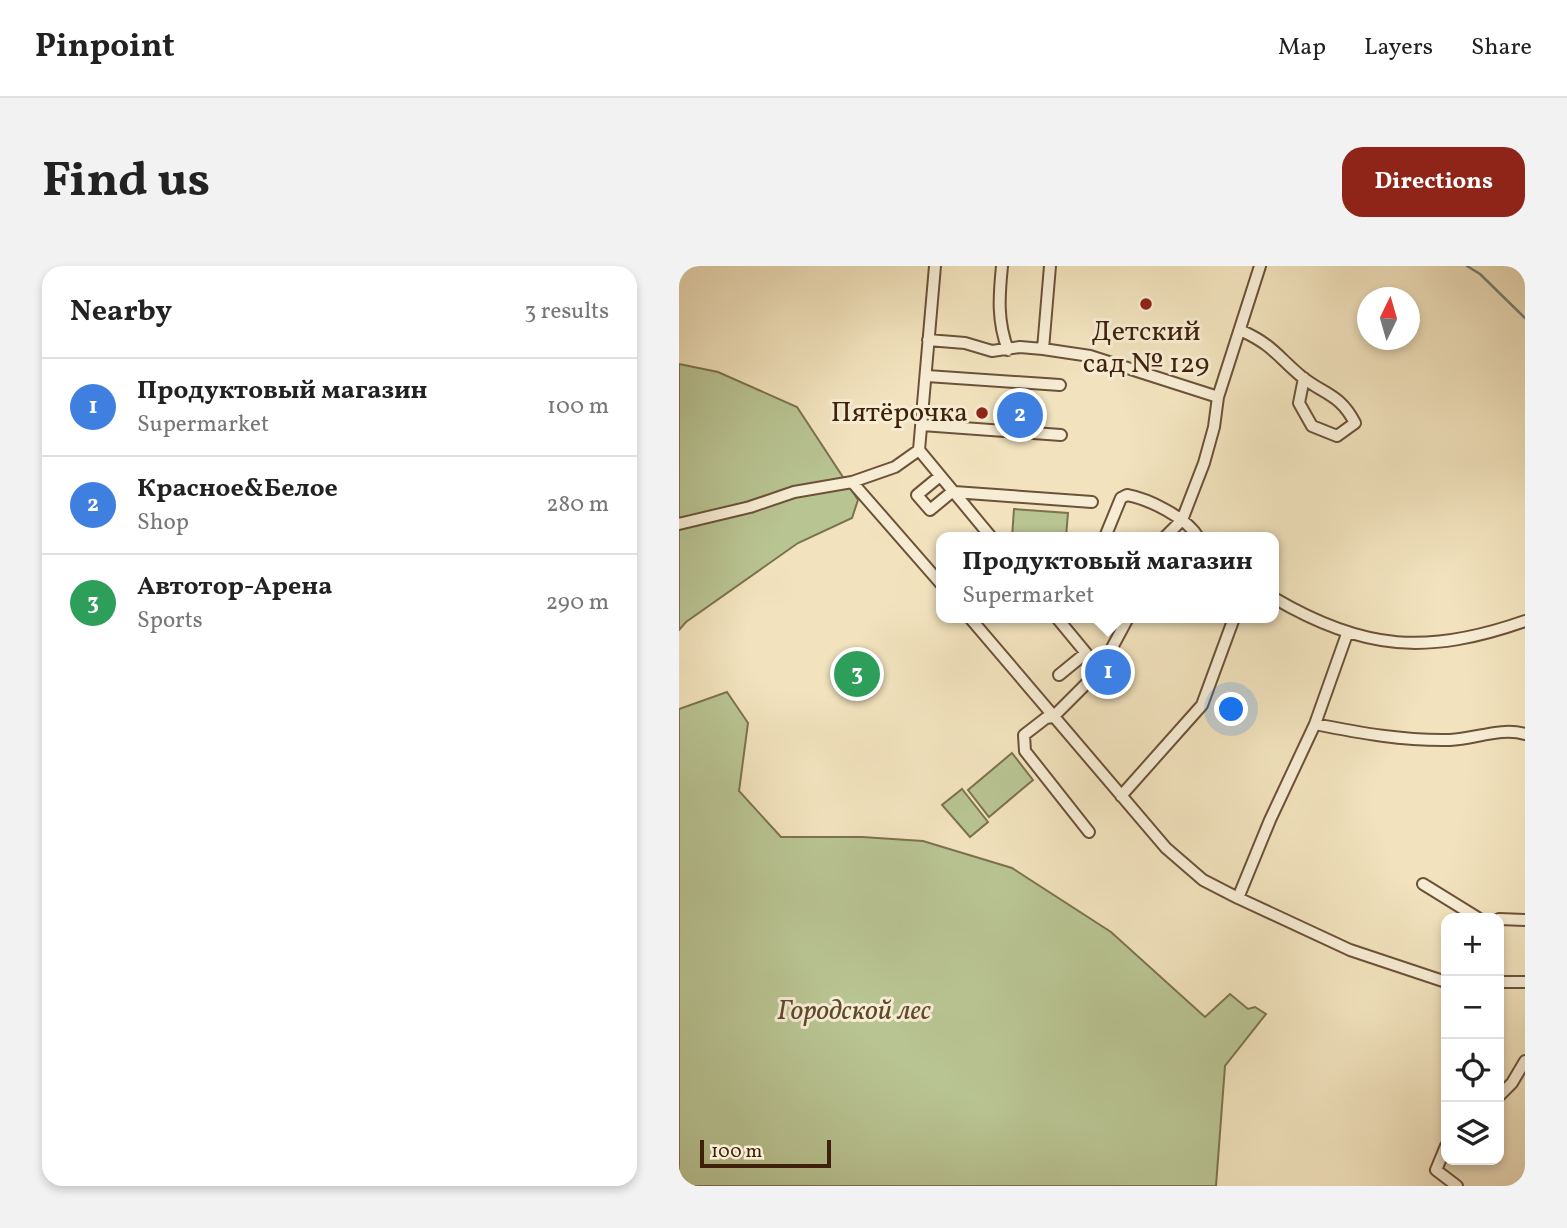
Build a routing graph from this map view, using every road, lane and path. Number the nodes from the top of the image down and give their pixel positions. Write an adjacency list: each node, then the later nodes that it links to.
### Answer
1 (935, 266): 6 (street)
2 (1002, 266): 8 (street)
3 (1050, 266): 7 (street)
4 (1260, 266): 5 (street)
5 (1242, 331): 10 (street); 12 (street)
6 (928, 340): 8 (street); 9 (street)
7 (1043, 349): 8 (street); 12 (street)
8 (1008, 350)
9 (927, 376): 11 (street); 13 (street)
10 (1304, 378): 10 (street)
11 (1059, 385)
12 (1218, 397): 20 (street)
13 (922, 425): 14 (street); 15 (street)
14 (1061, 435)
15 (919, 450): 16 (street); 17 (street)
16 (940, 476): 18 (street); 18 (street)
17 (852, 482): 21 (street); 26 (street)
18 (953, 492): 19 (street); 22 (street)
19 (1092, 502)
20 (1182, 520): 23 (street); 24 (street); 25 (street)
21 (679, 524)
22 (987, 532)
23 (1107, 532)
24 (1170, 532)
25 (1195, 532)
26 (936, 578)
27 (1279, 600): 33 (street)
28 (1525, 621): 33 (street)
29 (973, 623): 37 (street)
30 (1061, 623): 34 (street)
31 (1125, 623): 35 (street)
32 (1232, 623): 40 (street)
33 (1347, 634): 38 (street)
34 (1086, 653): 35 (street); 36 (street)
35 (1100, 670): 37 (street)
36 (1059, 675)
37 (1053, 717): 40 (street); 41 (street)
38 (1315, 724): 39 (street); 43 (street)
39 (1525, 734)
40 (1121, 796): 43 (street)
41 (1089, 832)
42 (1423, 884): 44 (street)
43 (1238, 898): 47 (street)
44 (1470, 913)
45 (1504, 919): 46 (street)
46 (1525, 920)
47 (1441, 980)
48 (1504, 982): 49 (street)
49 (1525, 982)
50 (1525, 1061): 51 (street)
51 (1504, 1091)
52 (1441, 1158): 53 (street)
53 (1457, 1186)

